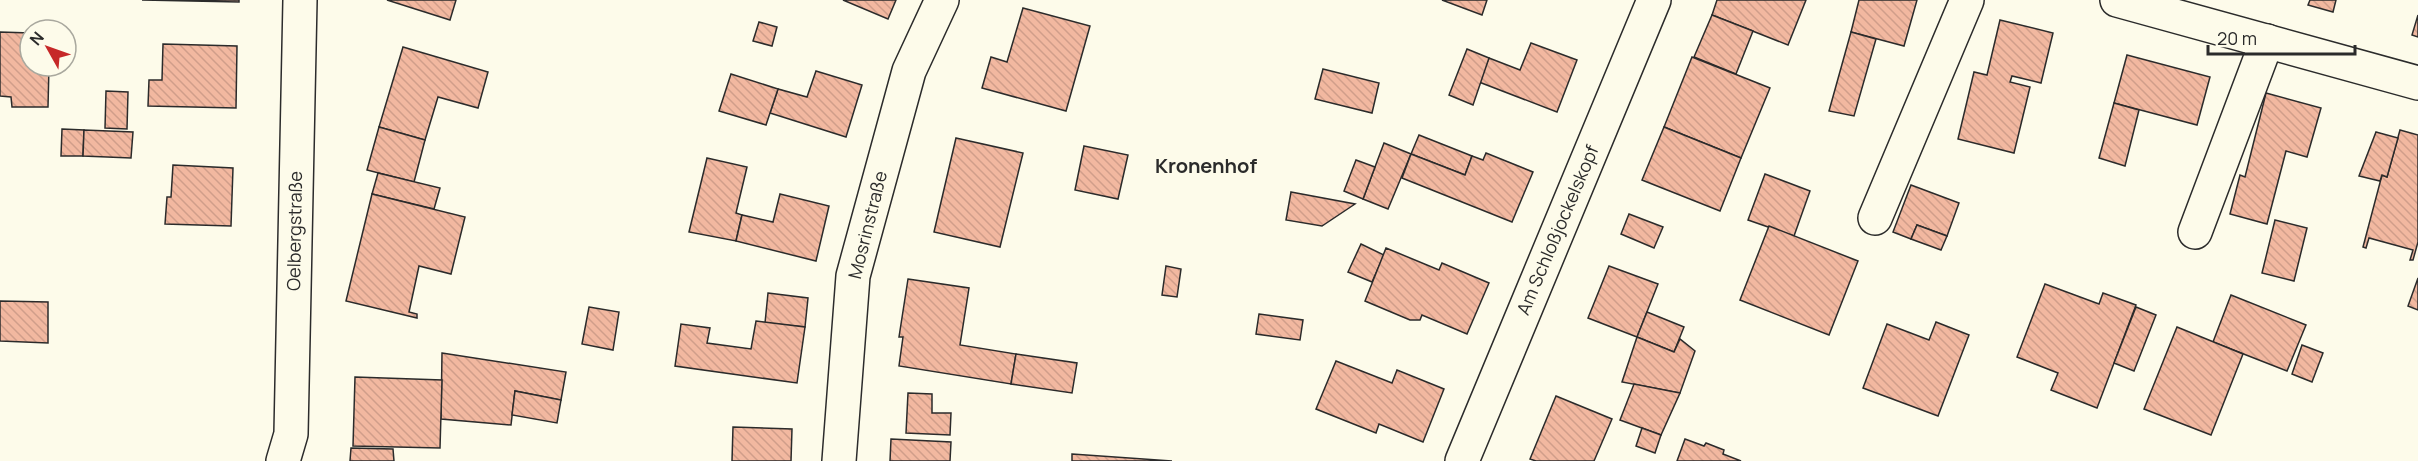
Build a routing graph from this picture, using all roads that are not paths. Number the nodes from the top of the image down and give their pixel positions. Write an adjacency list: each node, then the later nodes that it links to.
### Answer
1 (300, 0): 10 (street, Oelbergstraße)
2 (942, 0): 11 (street, Mosrinstraße)
3 (1654, 0): 12 (street, Am Schloßjockelskopf)
4 (1967, 0): 8 (street)
5 (2117, 0): 6 (street)
6 (2267, 41): 7 (street); 9 (street)
7 (2418, 83)
8 (1875, 218)
9 (2195, 231)
10 (283, 461)
11 (839, 461)
12 (1462, 461)

